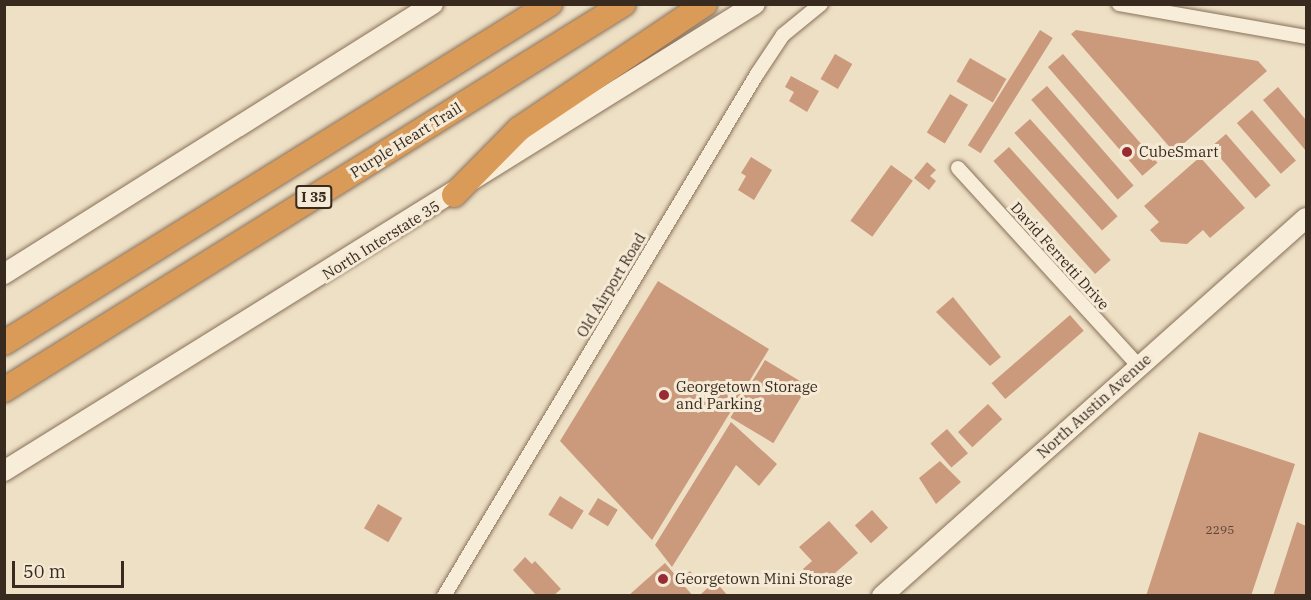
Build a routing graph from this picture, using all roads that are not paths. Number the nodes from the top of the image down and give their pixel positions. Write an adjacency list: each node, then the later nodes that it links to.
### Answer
1 (433, 4): 12 (main road)
2 (550, 4): 13 (highway, I 35)
3 (624, 4): 15 (highway, Purple Heart Trail / I 35)
4 (705, 4): 10 (highway)
5 (755, 4): 10 (main road, North Interstate 35)
6 (822, 4): 17 (street, Old Airport Road)
7 (1119, 4): 8 (street)
8 (1306, 37)
9 (958, 168): 14 (street, David Ferretti Drive)
10 (454, 195): 16 (main road, North Interstate 35)
11 (1306, 218): 14 (main road, North Austin Avenue)
12 (4, 273)
13 (4, 343)
14 (1139, 366): 18 (main road, North Austin Avenue)
15 (4, 390)
16 (4, 471)
17 (444, 596)
18 (882, 596)

